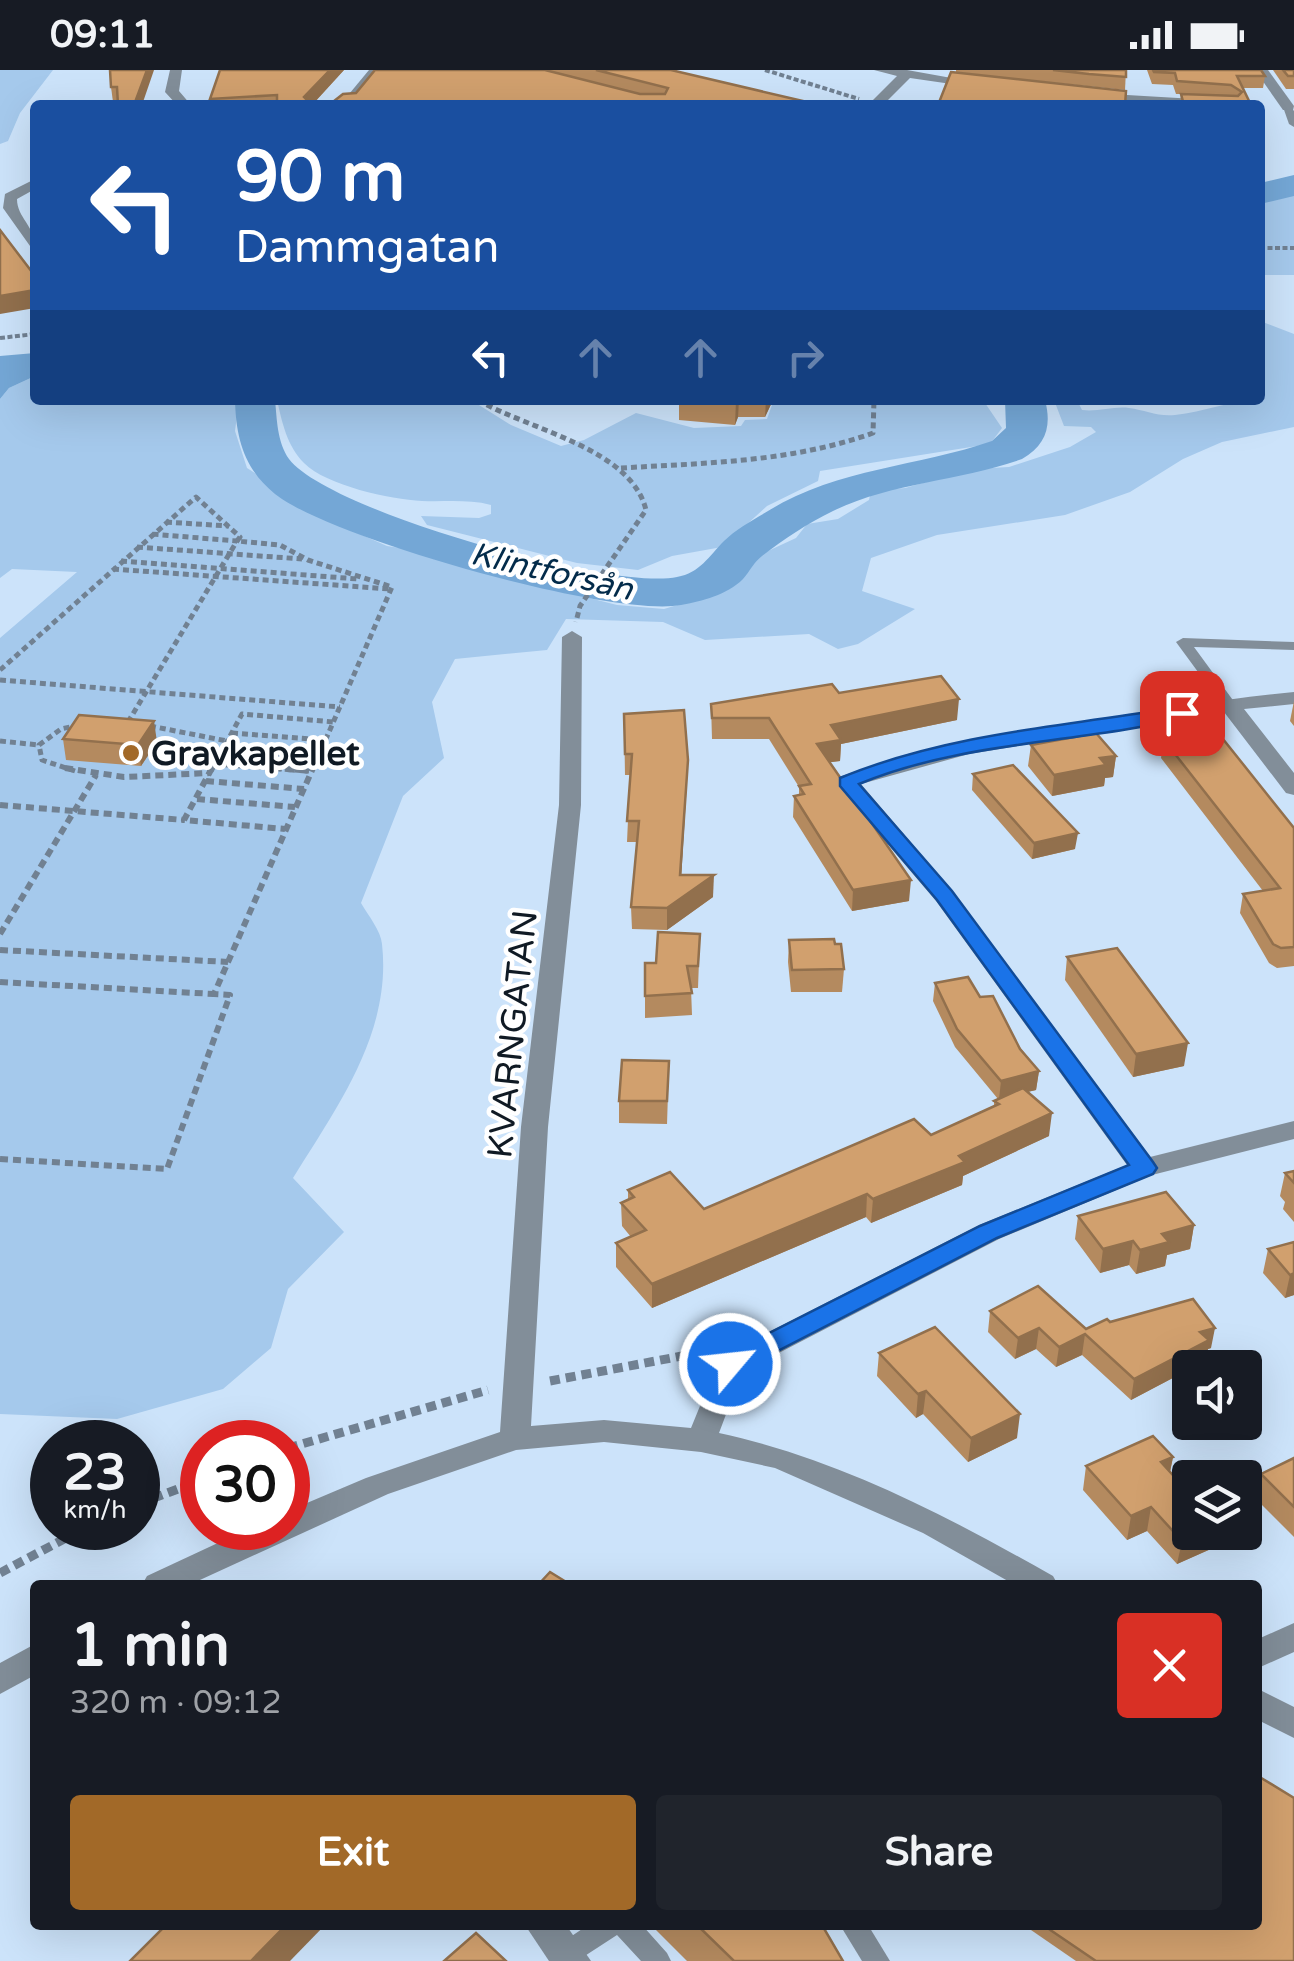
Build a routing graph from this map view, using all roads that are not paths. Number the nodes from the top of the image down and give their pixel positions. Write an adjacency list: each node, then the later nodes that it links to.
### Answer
1 (176, 70): 8 (street)
2 (376, 70): 9 (street)
3 (880, 70): 5 (street)
4 (1260, 70): 12 (street)
5 (904, 76): 6 (street); 10 (street)
6 (989, 86)
7 (1070, 94): 11 (street)
8 (179, 100)
9 (352, 100)
10 (880, 100)
11 (1085, 100)
12 (1285, 107): 13 (lane)
13 (1294, 124)
14 (30, 186): 15 (street)
15 (30, 236)
16 (572, 637): 23 (street, KVARNGATAN)
17 (1294, 646): 19 (lane)
18 (1294, 698): 19 (street)
19 (1228, 703): 20 (street); 22 (street)
20 (1294, 788)
21 (1294, 1130): 22 (street)
22 (1144, 1168): 24 (street)
23 (515, 1438): 24 (street); 25 (street)
24 (700, 1441): 28 (street)
25 (310, 1515)
26 (232, 1550): 27 (street)
27 (169, 1580)
28 (1033, 1580)
29 (1294, 1636): 30 (street)
30 (1262, 1653)
31 (30, 1661): 32 (street)
32 (0, 1680)
33 (1262, 1705): 34 (street)
34 (1294, 1724)
35 (547, 1930): 39 (street)
36 (604, 1930): 39 (lane)
37 (630, 1930): 40 (lane)
38 (855, 1930): 41 (lane)
39 (569, 1958)
40 (658, 1961)
41 (877, 1961)

